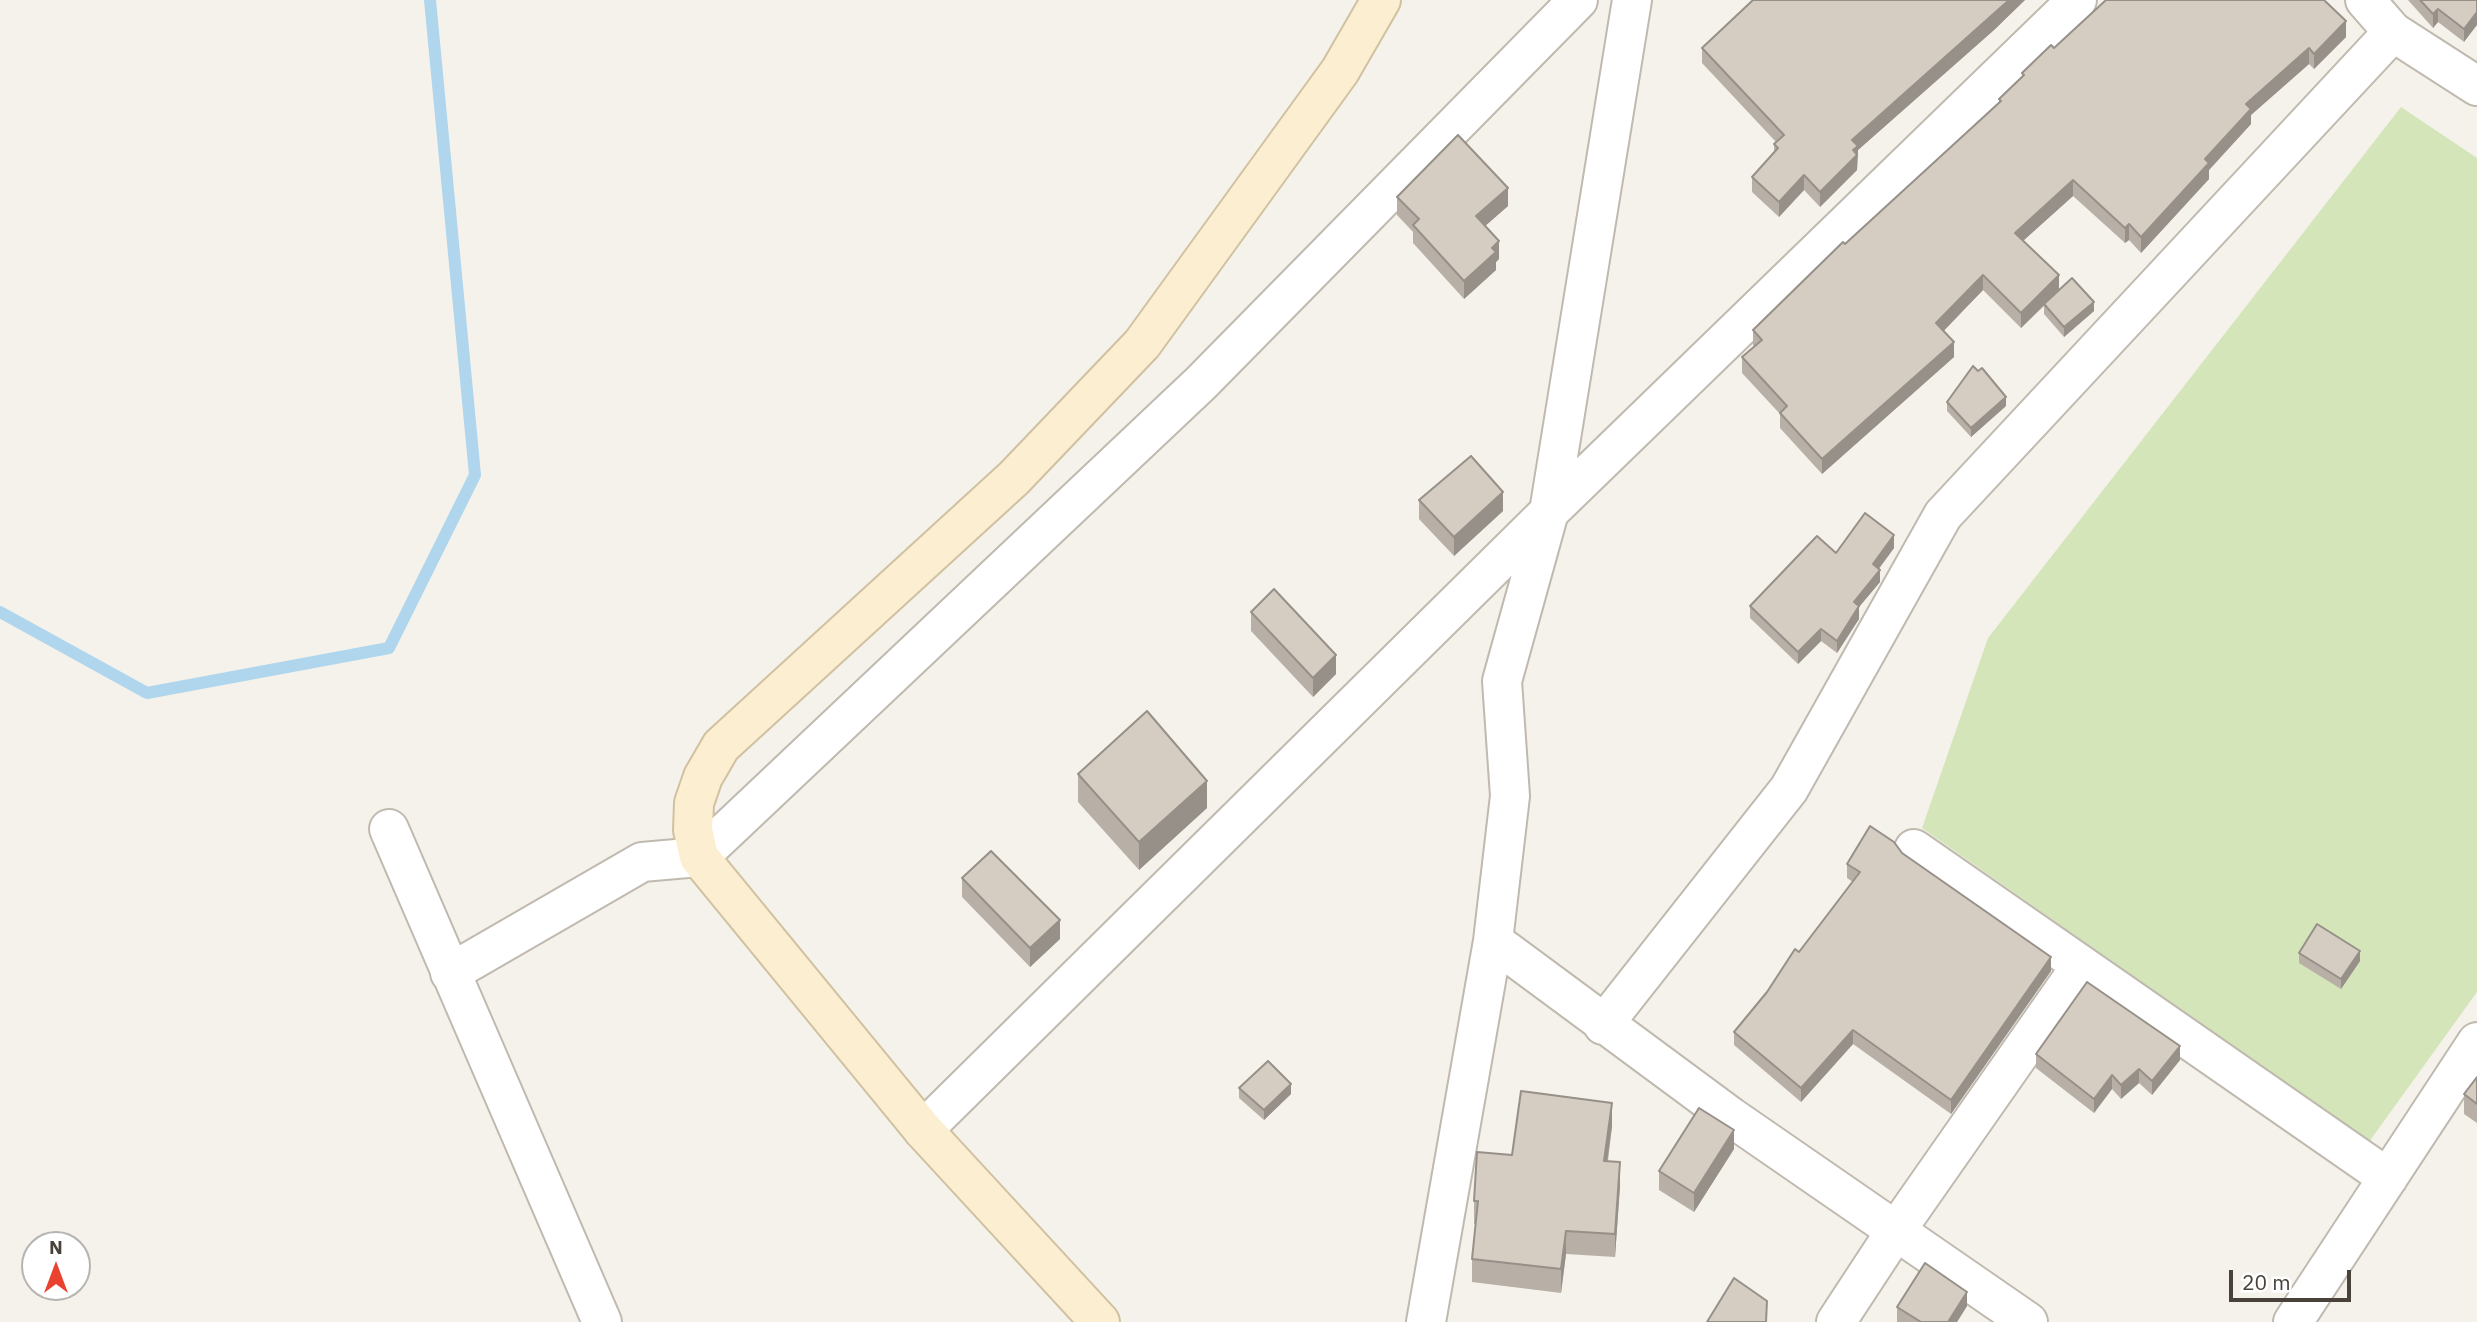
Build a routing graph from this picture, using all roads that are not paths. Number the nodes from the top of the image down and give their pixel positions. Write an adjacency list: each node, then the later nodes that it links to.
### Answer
1 (1381, 0): 11 (street)
2 (1578, 0): 11 (street)
3 (1632, 0): 8 (street)
4 (2077, 0): 8 (street)
5 (2365, 0): 6 (street)
6 (2393, 33): 7 (street); 15 (street)
7 (2477, 86)
8 (1549, 512): 12 (street); 17 (street)
9 (389, 829): 14 (street)
10 (1914, 849): 13 (street)
11 (699, 857): 14 (street); 17 (street)
12 (1493, 941): 15 (street); 22 (street)
13 (2081, 966): 18 (street); 19 (street)
14 (450, 973): 20 (street)
15 (1603, 1025): 19 (street)
16 (2477, 1042): 18 (street)
17 (923, 1130): 21 (street)
18 (2388, 1178): 25 (street)
19 (1895, 1232): 23 (street); 24 (street)
20 (602, 1322)
21 (1100, 1322)
22 (1426, 1322)
23 (1836, 1322)
24 (2028, 1322)
25 (2293, 1322)

